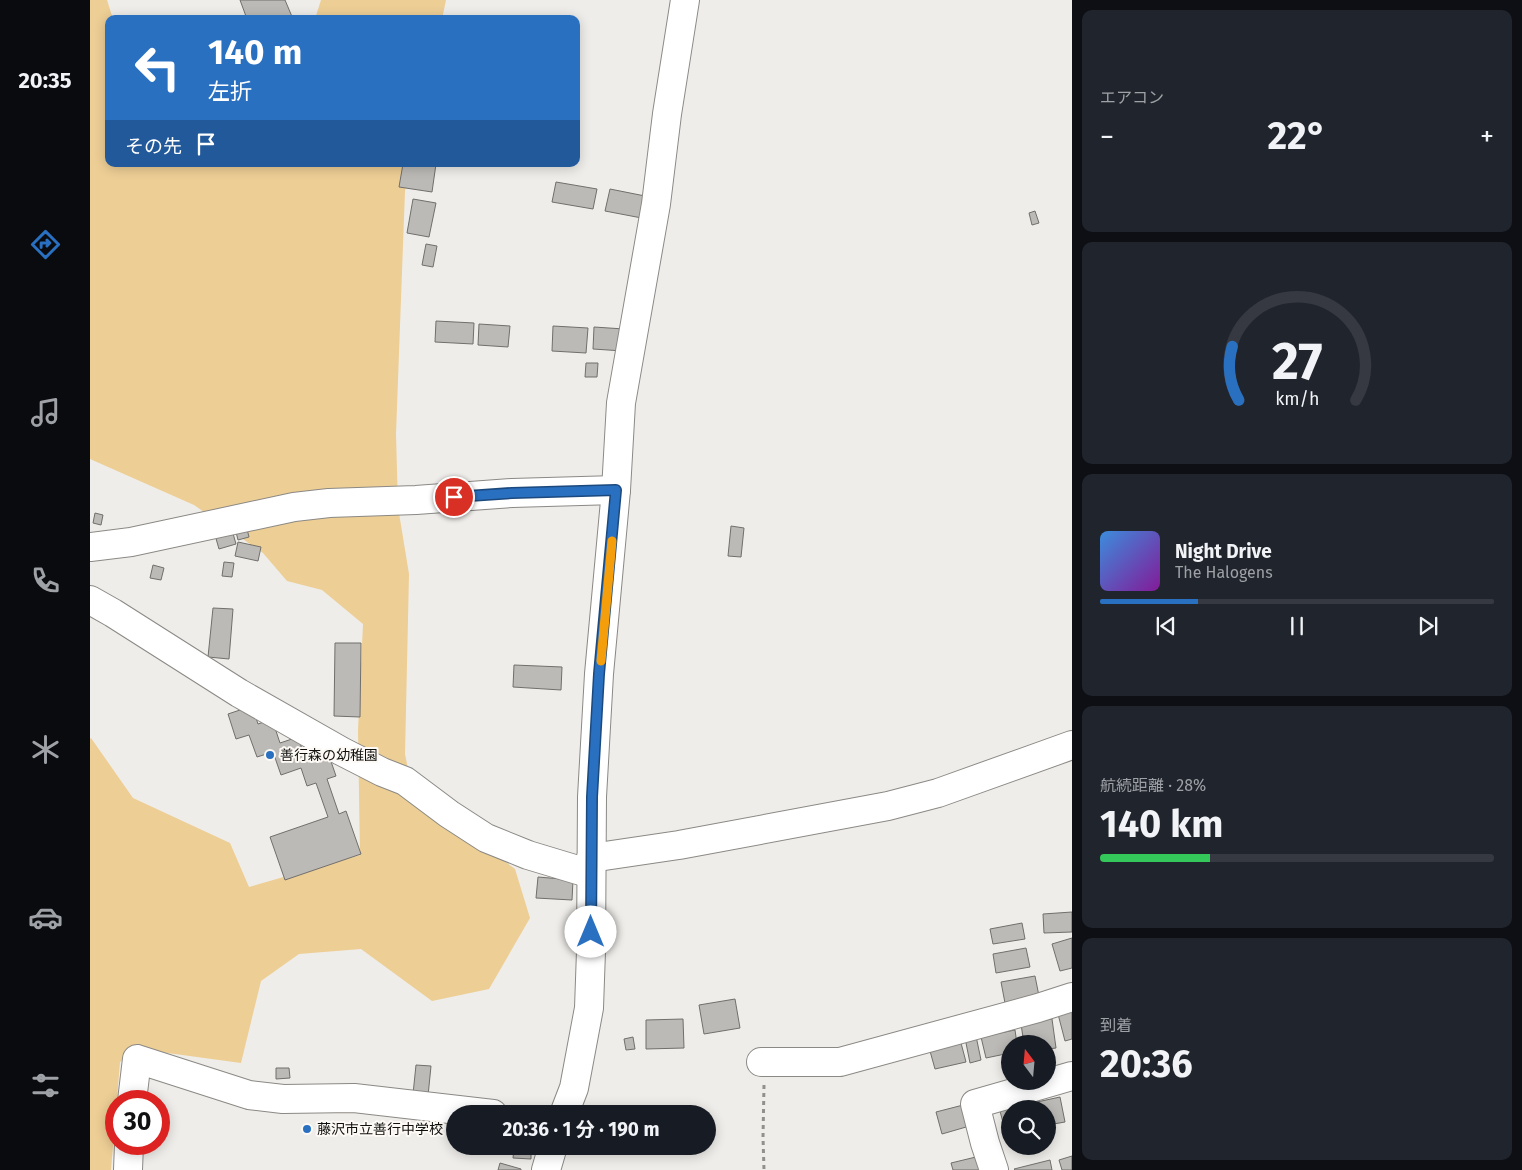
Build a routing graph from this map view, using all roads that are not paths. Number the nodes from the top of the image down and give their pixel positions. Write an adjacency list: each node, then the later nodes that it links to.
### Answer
1 (685, 0): 2 (street)
2 (616, 490): 3 (street); 6 (street)
3 (90, 546)
4 (90, 600): 6 (street)
5 (1072, 745): 6 (street)
6 (591, 866): 11 (street)
7 (1072, 997): 8 (street)
8 (761, 1062)
9 (1072, 1076): 17 (street)
10 (133, 1090): 12 (street)
11 (567, 1105)
12 (446, 1109)
13 (129, 1155): 15 (street)
14 (551, 1155): 16 (street)
15 (128, 1170)
16 (546, 1170)
17 (994, 1170)

